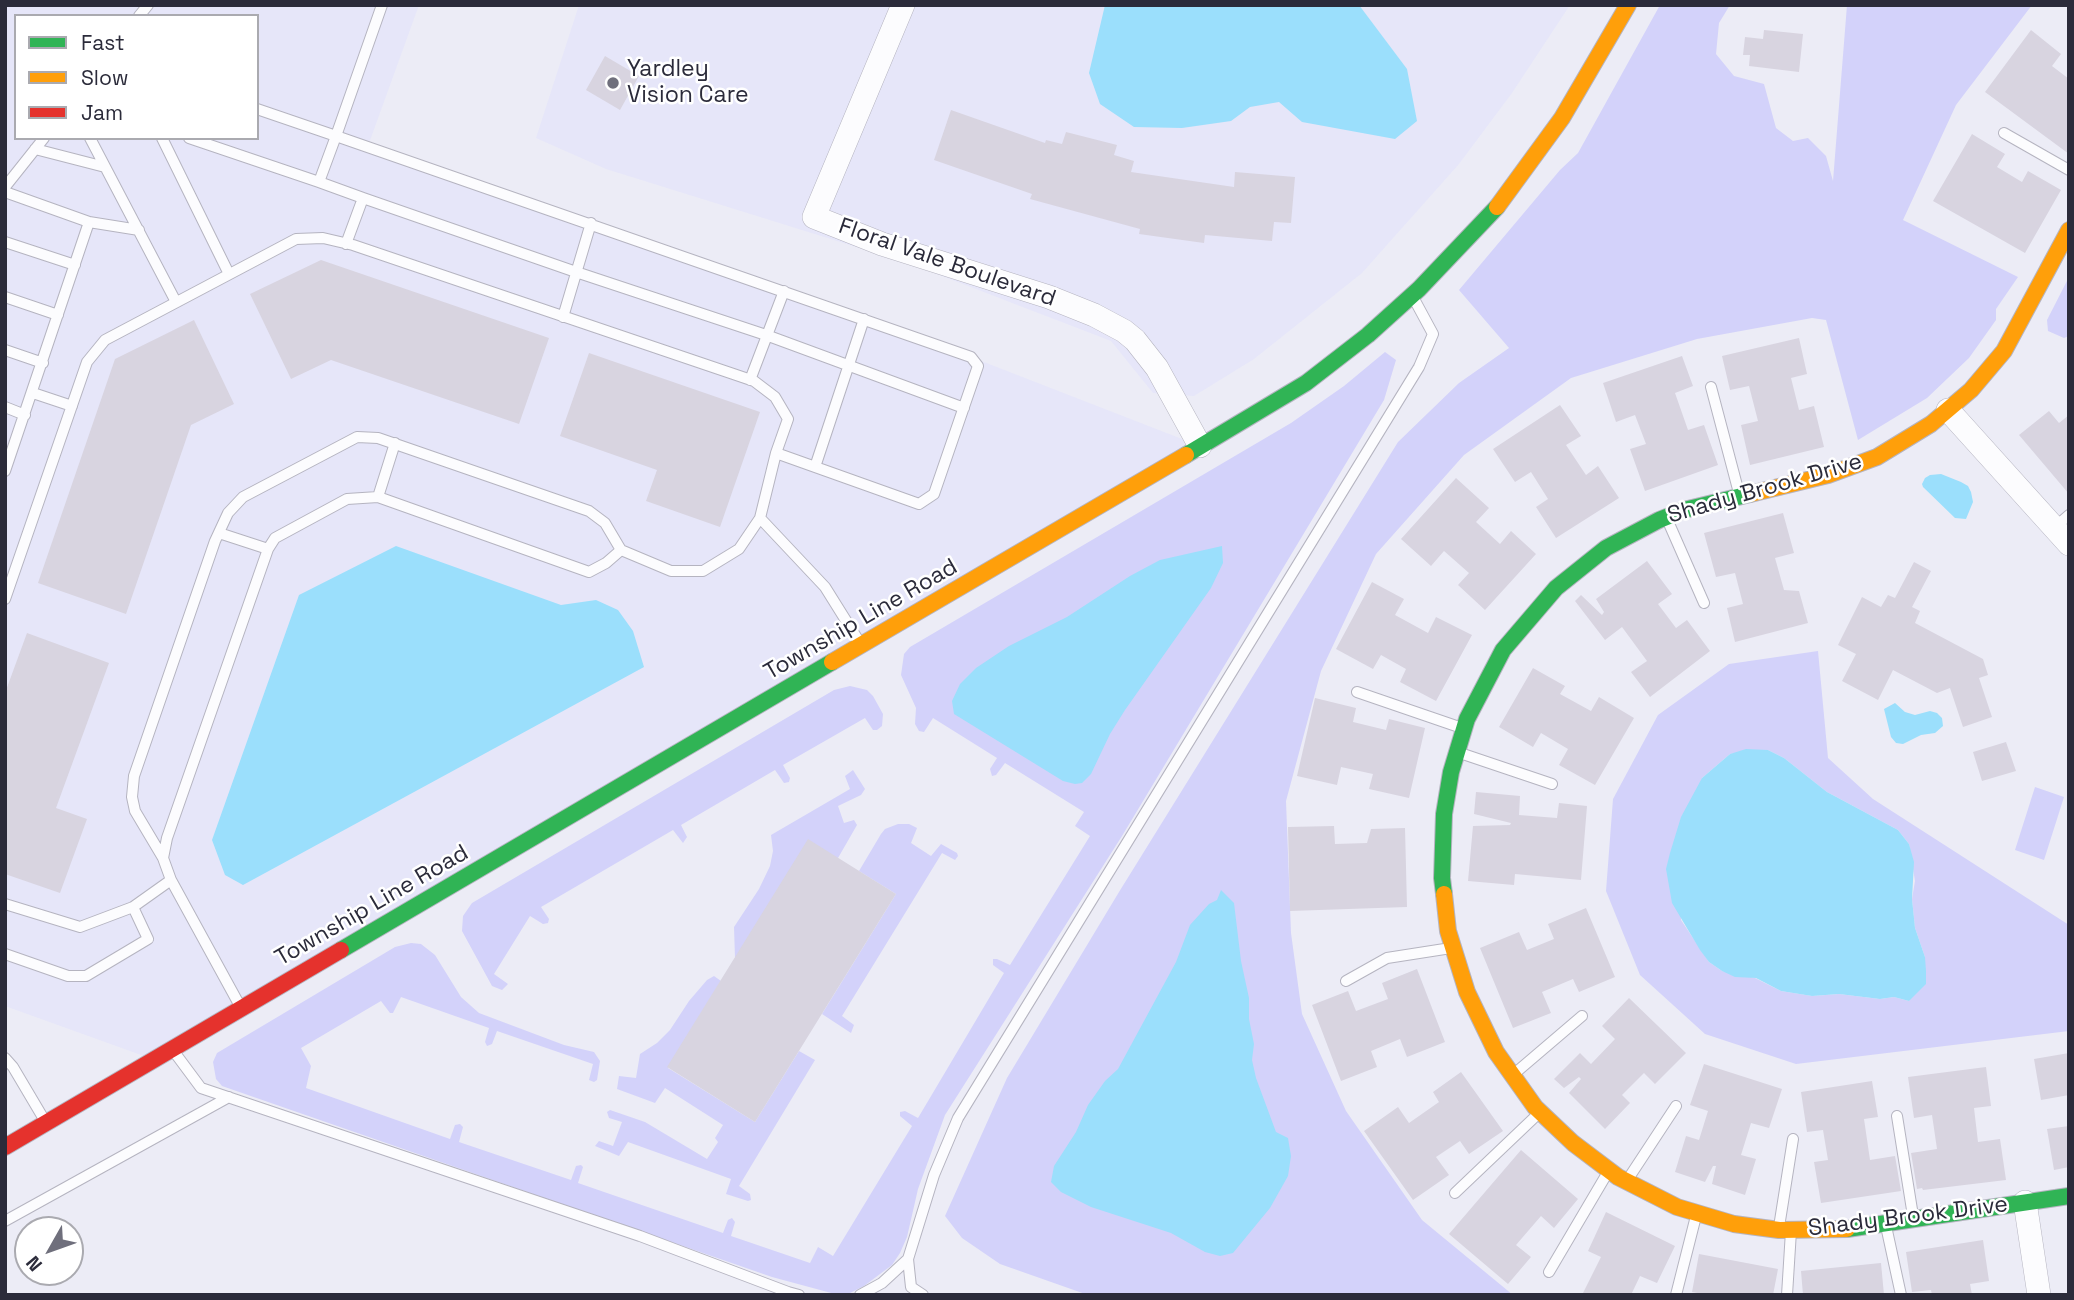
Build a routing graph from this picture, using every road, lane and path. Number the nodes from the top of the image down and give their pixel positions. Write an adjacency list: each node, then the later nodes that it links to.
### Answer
1 (382, 5): 6 (lane)
2 (903, 5): 46 (street, Floral Vale Boulevard)
3 (1628, 5): 27 (street, Township Line Road)
4 (259, 110): 6 (lane)
5 (2004, 133): 13 (lane)
6 (336, 136): 14 (lane); 18 (lane)
7 (42, 140): 11 (lane)
8 (91, 140): 12 (lane)
9 (162, 140): 25 (lane)
10 (195, 140): 14 (lane)
11 (35, 149): 12 (lane); 15 (lane)
12 (105, 167): 19 (lane)
13 (2069, 170)
14 (319, 182): 16 (lane)
15 (5, 189): 17 (lane)
16 (363, 198): 22 (lane); 24 (lane)
17 (89, 222): 19 (lane); 23 (lane)
18 (591, 223): 24 (lane); 26 (lane)
19 (139, 230): 29 (lane)
20 (2068, 233): 43 (street, Shady Brook Drive)
21 (5, 242): 23 (lane)
22 (346, 244): 25 (lane); 31 (lane)
23 (75, 265): 30 (lane)
24 (576, 272): 31 (lane); 33 (lane)
25 (229, 274): 29 (lane)
26 (784, 291): 32 (lane); 33 (lane)
27 (1412, 296): 46 (street, Township Line Road); 94 (lane)
28 (5, 297): 30 (lane)
29 (176, 302): 40 (lane)
30 (58, 315): 35 (lane)
31 (563, 317): 37 (lane)
32 (864, 319): 36 (lane); 42 (lane)
33 (766, 335): 36 (lane); 37 (lane)
34 (5, 350): 35 (lane)
35 (43, 363): 39 (lane)
36 (848, 365): 42 (lane); 49 (lane)
37 (750, 380): 47 (lane)
38 (1711, 387): 50 (lane)
39 (33, 393): 40 (lane); 44 (lane)
40 (72, 406): 58 (lane)
41 (5, 407): 44 (lane)
42 (964, 408): 49 (lane)
43 (1948, 410): 50 (street, Shady Brook Drive); 54 (street)
44 (25, 415): 48 (lane)
45 (395, 443): 51 (lane); 55 (lane); 57 (lane)
46 (1200, 446): 60 (street, Township Line Road)
47 (776, 453): 49 (lane); 53 (lane)
48 (6, 464)
49 (815, 467)
50 (1740, 496): 52 (street, Shady Brook Drive)
51 (378, 497): 56 (lane); 57 (lane)
52 (1666, 517): 59 (lane); 62 (street, Shady Brook Drive)
53 (760, 518): 57 (lane); 60 (lane)
54 (2064, 529)
55 (219, 533): 56 (lane); 65 (lane)
56 (268, 549): 65 (lane)
57 (621, 550)
58 (5, 598)
59 (1704, 603)
60 (862, 646): 72 (street, Township Line Road)
61 (1357, 692): 62 (lane)
62 (1464, 728): 63 (street, Shady Brook Drive)
63 (1457, 752): 64 (lane); 69 (street, Shady Brook Drive)
64 (1552, 784)
65 (163, 858): 66 (lane)
66 (171, 880): 68 (lane); 72 (lane)
67 (5, 904): 68 (lane)
68 (133, 907): 70 (lane)
69 (1453, 948): 71 (lane); 76 (street, Shady Brook Drive)
70 (5, 954)
71 (1346, 981)
72 (242, 1009): 74 (street, Township Line Road)
73 (1582, 1016): 76 (lane)
74 (172, 1049): 77 (lane); 81 (street, Township Line Road)
75 (5, 1058): 81 (lane)
76 (1512, 1075): 79 (street, Shady Brook Drive)
77 (229, 1097): 91 (lane); 96 (lane)
78 (1676, 1106): 85 (lane)
79 (1540, 1112): 84 (street, Shady Brook Drive); 86 (lane)
80 (1897, 1116): 90 (lane)
81 (47, 1123): 83 (street, Township Line Road)
82 (1793, 1139): 93 (lane)
83 (5, 1147)
84 (1609, 1170): 85 (street, Shady Brook Drive); 95 (lane)
85 (1627, 1181): 89 (street, Shady Brook Drive)
86 (1455, 1193)
87 (2069, 1196): 88 (street, Shady Brook Drive)
88 (2025, 1202): 90 (street, Shady Brook Drive); 102 (street, Shady Brook Drive)
89 (1697, 1213): 93 (street, Shady Brook Drive); 99 (lane)
90 (1913, 1219): 92 (street, Shady Brook Drive)
91 (5, 1221)
92 (1885, 1223): 93 (street, Shady Brook Drive); 101 (lane)
93 (1785, 1231): 100 (lane)
94 (908, 1259): 97 (lane); 98 (lane)
95 (1549, 1272)
96 (790, 1294)
97 (860, 1295)
98 (923, 1295)
99 (1676, 1295)
100 (1787, 1295)
101 (1900, 1295)
102 (2039, 1295)

